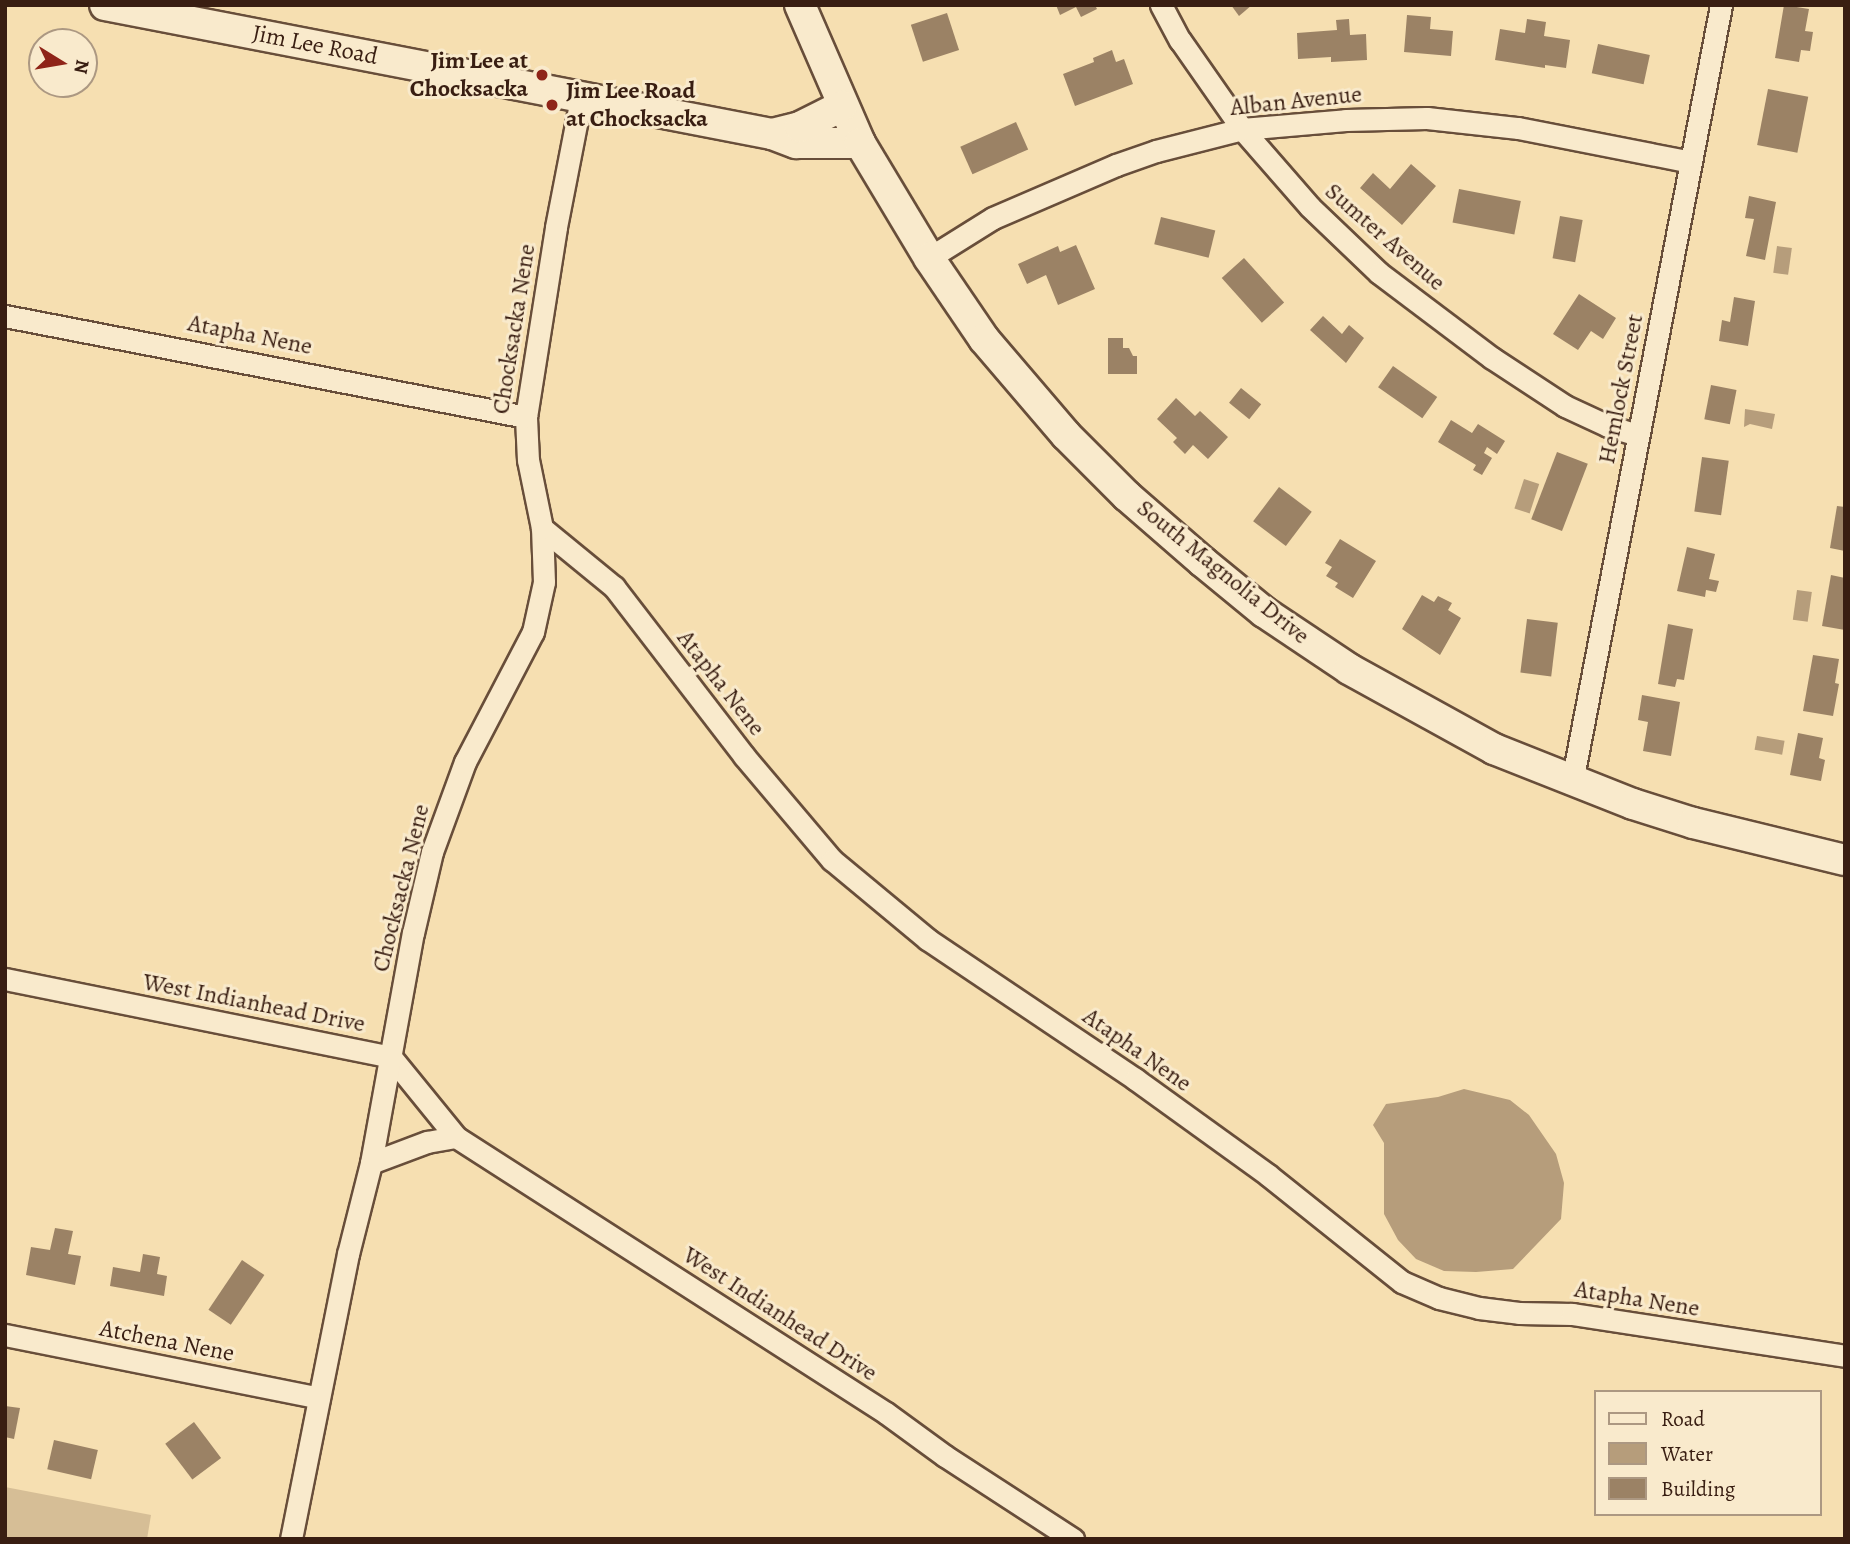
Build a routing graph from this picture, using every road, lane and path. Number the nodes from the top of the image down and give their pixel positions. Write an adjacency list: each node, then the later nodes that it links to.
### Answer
1 (105, 5): 5 (main road, Jim Lee Road)
2 (800, 5): 6 (main road, South Magnolia Drive)
3 (1161, 5): 7 (street, Sumter Avenue)
4 (1721, 5): 10 (street, Hemlock Street)
5 (581, 98): 8 (main road, Jim Lee Road); 13 (street, Chocksacka Nene)
6 (842, 106): 8 (main road, Jim Lee Road); 9 (main road, South Magnolia Drive)
7 (1242, 129): 10 (street, Alban Avenue); 11 (street, Alban Avenue); 14 (street, Sumter Avenue)
8 (772, 134): 9 (main road, Jim Lee Road)
9 (860, 143): 11 (main road, South Magnolia Drive)
10 (1691, 162): 14 (street, Hemlock Street)
11 (929, 258): 16 (main road, South Magnolia Drive)
12 (5, 316): 13 (street, Atapha Nene)
13 (526, 417): 15 (street, Chocksacka Nene)
14 (1638, 435): 16 (street, Hemlock Street)
15 (542, 528): 19 (street, Chocksacka Nene); 23 (street, Atapha Nene)
16 (1572, 782): 17 (main road, South Magnolia Drive)
17 (1845, 860)
18 (5, 979): 19 (street, West Indianhead Drive)
19 (391, 1057): 20 (street, West Indianhead Drive); 21 (street, Chocksacka Nene)
20 (456, 1137): 21 (street); 26 (street, West Indianhead Drive)
21 (371, 1163): 24 (street, Chocksacka Nene)
22 (5, 1335): 24 (street, Atchena Nene)
23 (1845, 1356)
24 (319, 1398): 25 (street, Chocksacka Nene)
25 (291, 1539)
26 (1073, 1539)

